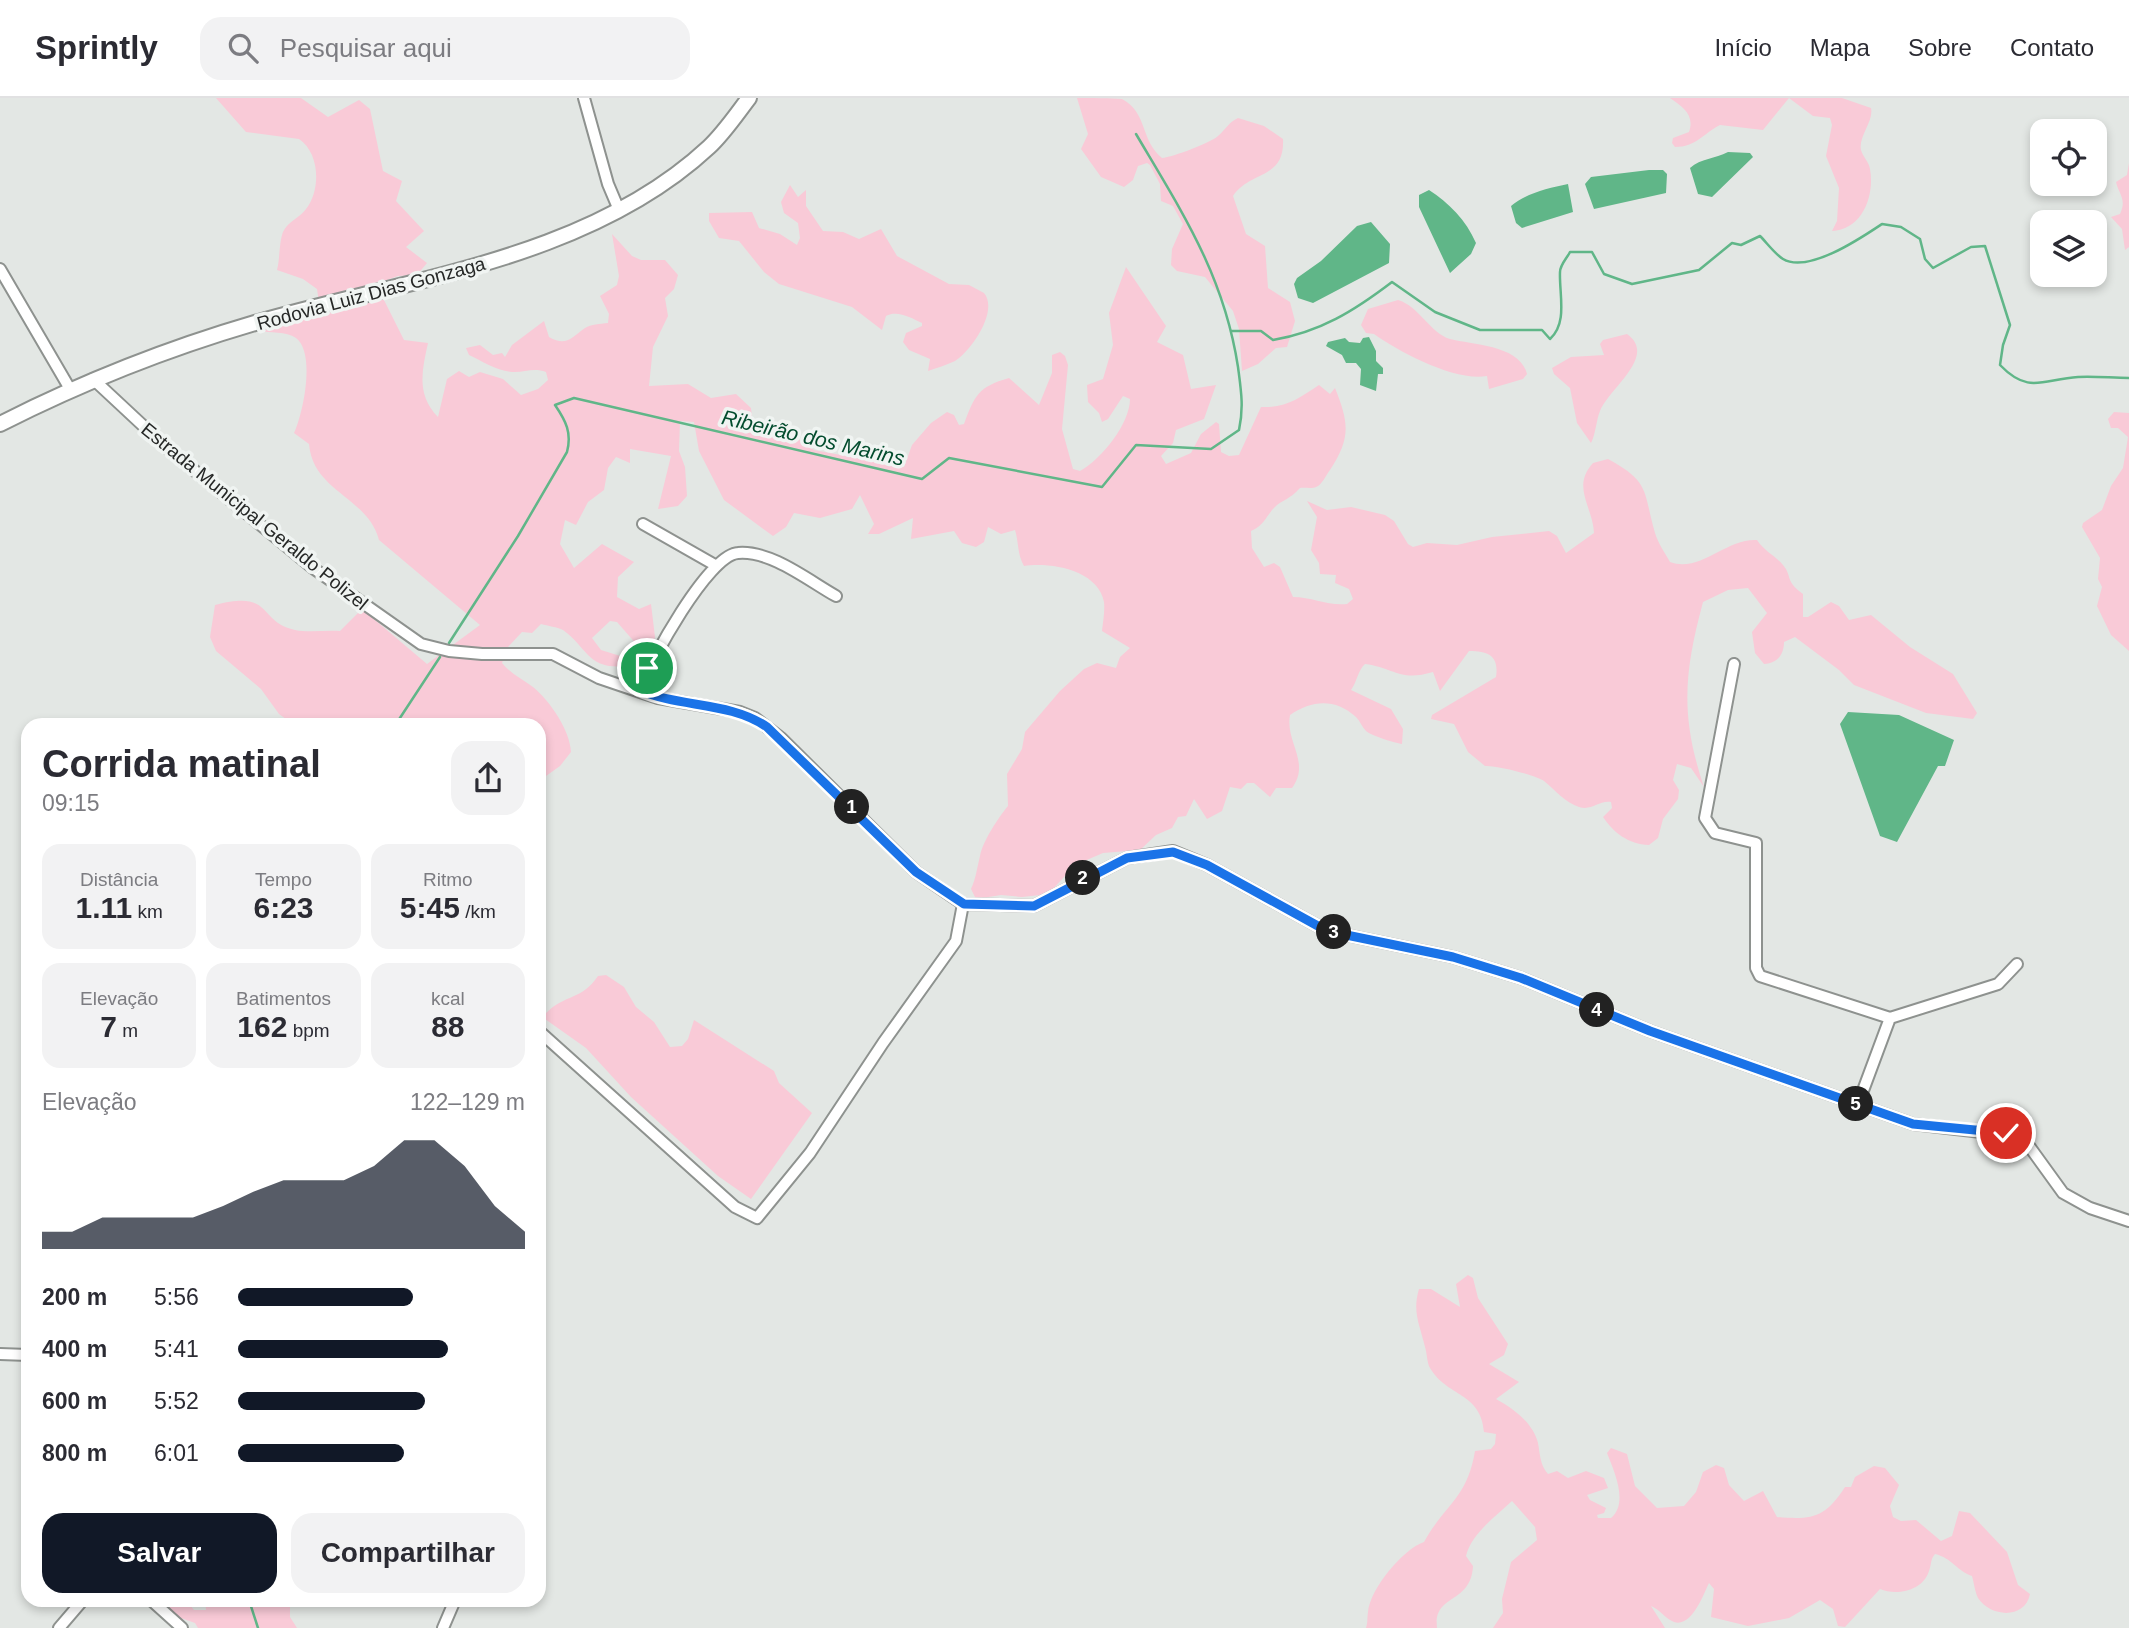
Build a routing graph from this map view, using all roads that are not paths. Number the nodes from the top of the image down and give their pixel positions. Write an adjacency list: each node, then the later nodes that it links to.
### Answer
1 (584, 98): 3 (street)
2 (749, 98): 3 (main road, Rodovia Luiz Dias Gonzaga)
3 (619, 210): 5 (main road, Rodovia Luiz Dias Gonzaga)
4 (0, 269): 6 (street)
5 (93, 379): 6 (main road, Rodovia Luiz Dias Gonzaga); 12 (street, Estrada Municipal Geraldo Polizel)
6 (70, 388): 7 (main road, Rodovia Luiz Dias Gonzaga)
7 (0, 424)
8 (643, 524): 9 (street)
9 (715, 565): 10 (street); 12 (street)
10 (836, 596)
11 (1734, 664): 15 (street)
12 (639, 690): 13 (street, Estrada Municipal Geraldo Polizel)
13 (964, 904): 16 (street); 17 (street)
14 (2017, 964): 15 (street)
15 (1890, 1018): 17 (street)
16 (546, 1037)
17 (1858, 1104): 18 (street)
18 (2129, 1221)
19 (0, 1354): 20 (street)
20 (21, 1355)
21 (77, 1607): 24 (street)
22 (159, 1607): 25 (street)
23 (452, 1607): 26 (street)
24 (59, 1628)
25 (182, 1628)
26 (443, 1628)

